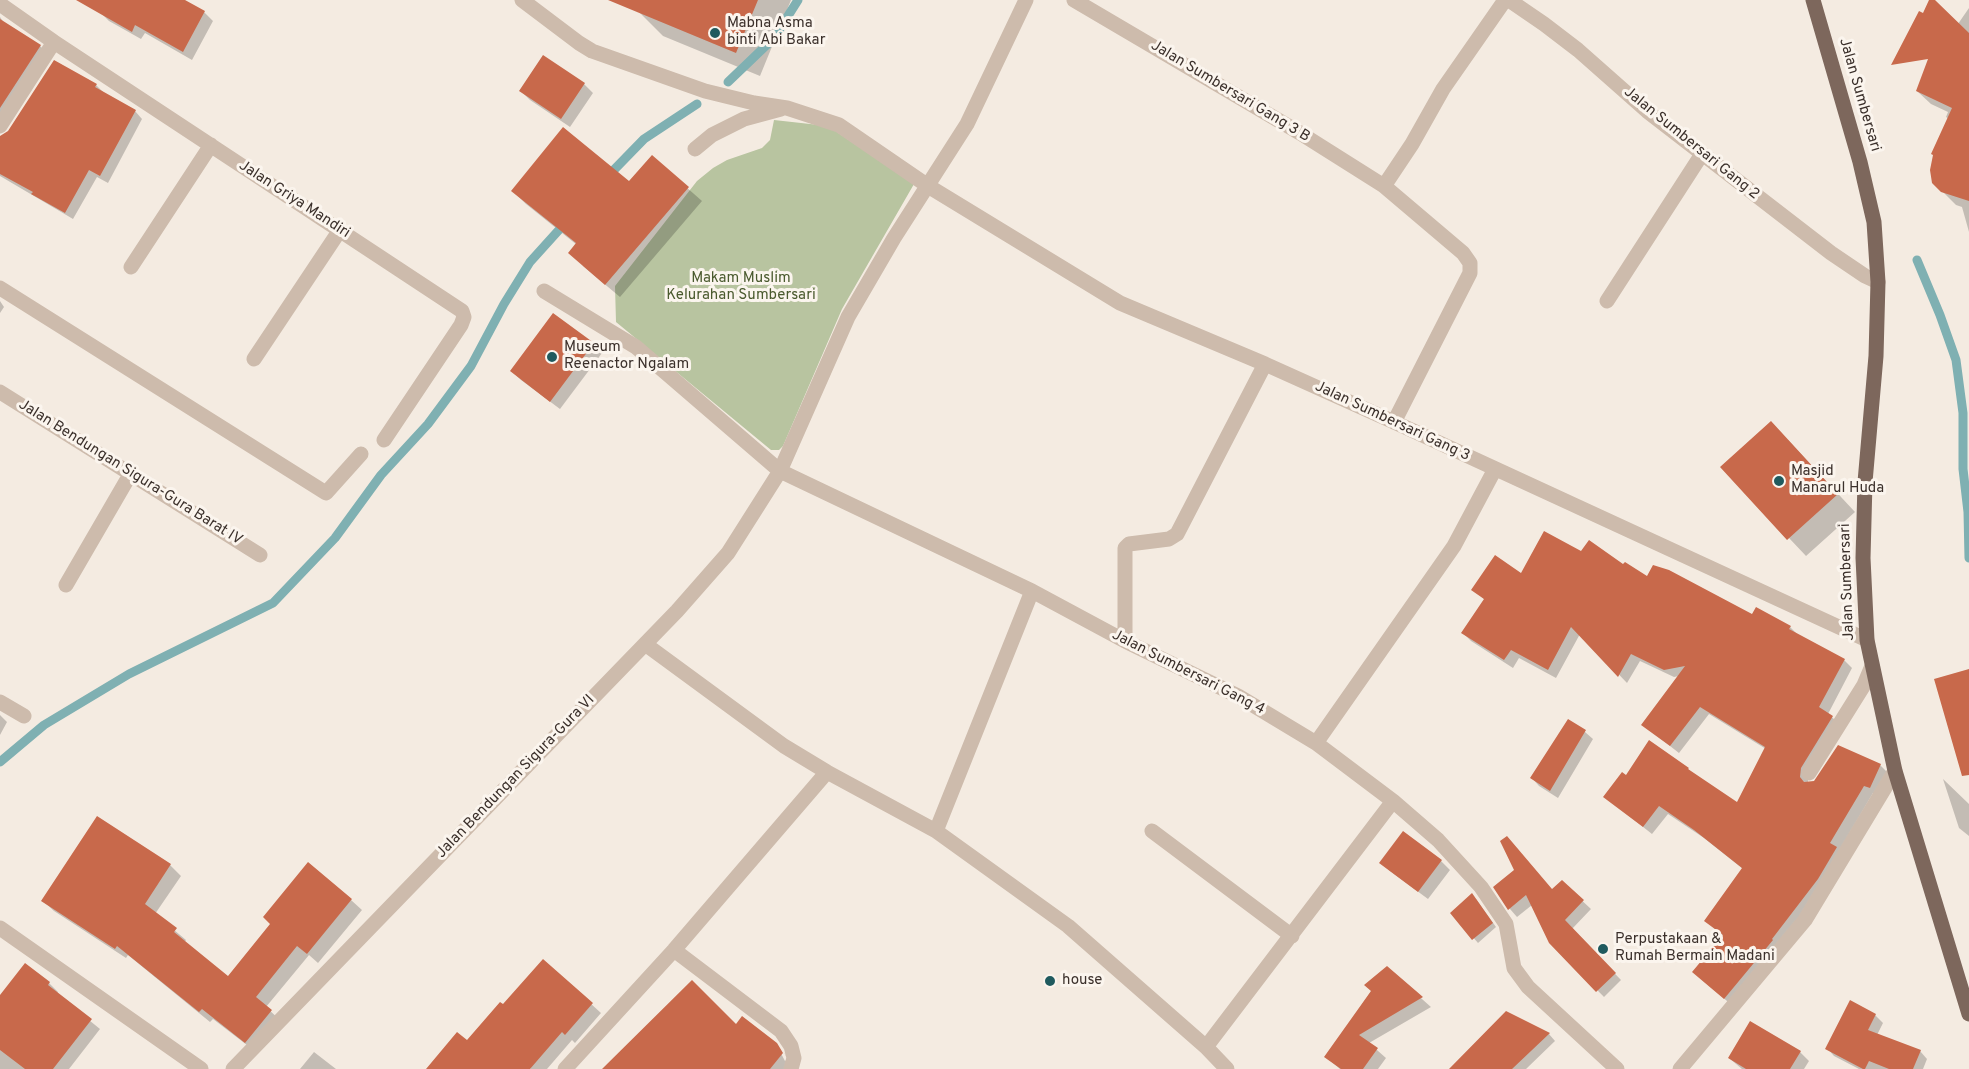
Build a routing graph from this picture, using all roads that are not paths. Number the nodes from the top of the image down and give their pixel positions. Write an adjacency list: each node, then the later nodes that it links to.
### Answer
1 (522, 0): 8 (street, Jalan Sumbersari Gang 3)
2 (1026, 0): 13 (street)
3 (1074, 0): 14 (street, Jalan Sumbersari Gang 3 B)
4 (1507, 0): 12 (street, Jalan Sumbersari Gang 2); 14 (street)
5 (1813, 0): 17 (main road, Jalan Sumbersari)
6 (0, 4): 7 (street, Jalan Griya Mandiri)
7 (54, 42): 9 (street); 10 (street, Jalan Griya Mandiri)
8 (787, 108): 11 (street); 13 (street, Jalan Sumbersari Gang 3)
9 (0, 126)
10 (211, 146): 15 (street, Jalan Griya Mandiri); 16 (street)
11 (695, 149)
12 (1702, 154): 17 (street, Jalan Sumbersari Gang 2); 20 (street)
13 (928, 186): 22 (street, Jalan Sumbersari Gang 3); 28 (street, Jalan Bendungan Sigura-Gura VI)
14 (1384, 186): 24 (street, Jalan Sumbersari Gang 3 B)
15 (340, 230): 21 (street); 25 (street, Jalan Griya Mandiri)
16 (131, 267)
17 (1872, 279): 33 (main road, Jalan Sumbersari)
18 (0, 288): 26 (street)
19 (544, 291): 28 (street, Jalan Sumbersari Gang 4)
20 (1606, 301)
21 (254, 359)
22 (1265, 364): 24 (street, Jalan Sumbersari Gang 3); 34 (street)
23 (0, 392): 29 (street, Jalan Bendungan Sigura-Gura Barat IV)
24 (1394, 422): 27 (street, Jalan Sumbersari Gang 3)
25 (384, 440)
26 (361, 454)
27 (1495, 470): 33 (street, Jalan Sumbersari Gang 3); 39 (street)
28 (780, 471): 32 (street, Jalan Sumbersari Gang 4); 35 (street, Jalan Bendungan Sigura-Gura VI)
29 (131, 473): 30 (street, Jalan Bendungan Sigura-Gura Barat IV); 31 (street)
30 (260, 555)
31 (66, 585)
32 (1032, 591): 34 (street, Jalan Sumbersari Gang 4); 44 (street)
33 (1867, 640): 36 (main road, Jalan Sumbersari)
34 (1125, 641): 39 (street, Jalan Sumbersari Gang 4)
35 (645, 644): 41 (street); 52 (street, Jalan Bendungan Sigura-Gura VI)
36 (1872, 666): 40 (main road, Jalan Sumbersari); 42 (street)
37 (0, 702): 38 (street)
38 (24, 716)
39 (1316, 743): 43 (street, Jalan Sumbersari Gang 4)
40 (1895, 771): 49 (main road, Jalan Sumbersari); 57 (street)
41 (827, 772): 44 (street); 48 (street)
42 (1809, 773)
43 (1393, 801): 47 (street); 56 (street, Jalan Sumbersari Gang 4)
44 (936, 831): 50 (street)
45 (1152, 831): 47 (street)
46 (0, 928): 51 (street)
47 (1292, 936): 50 (street)
48 (674, 950): 53 (street); 54 (street)
49 (1969, 1014)
50 (1206, 1047): 55 (street)
51 (201, 1069)
52 (233, 1069)
53 (565, 1069)
54 (791, 1069)
55 (1227, 1069)
56 (1617, 1069)
57 (1680, 1069)

